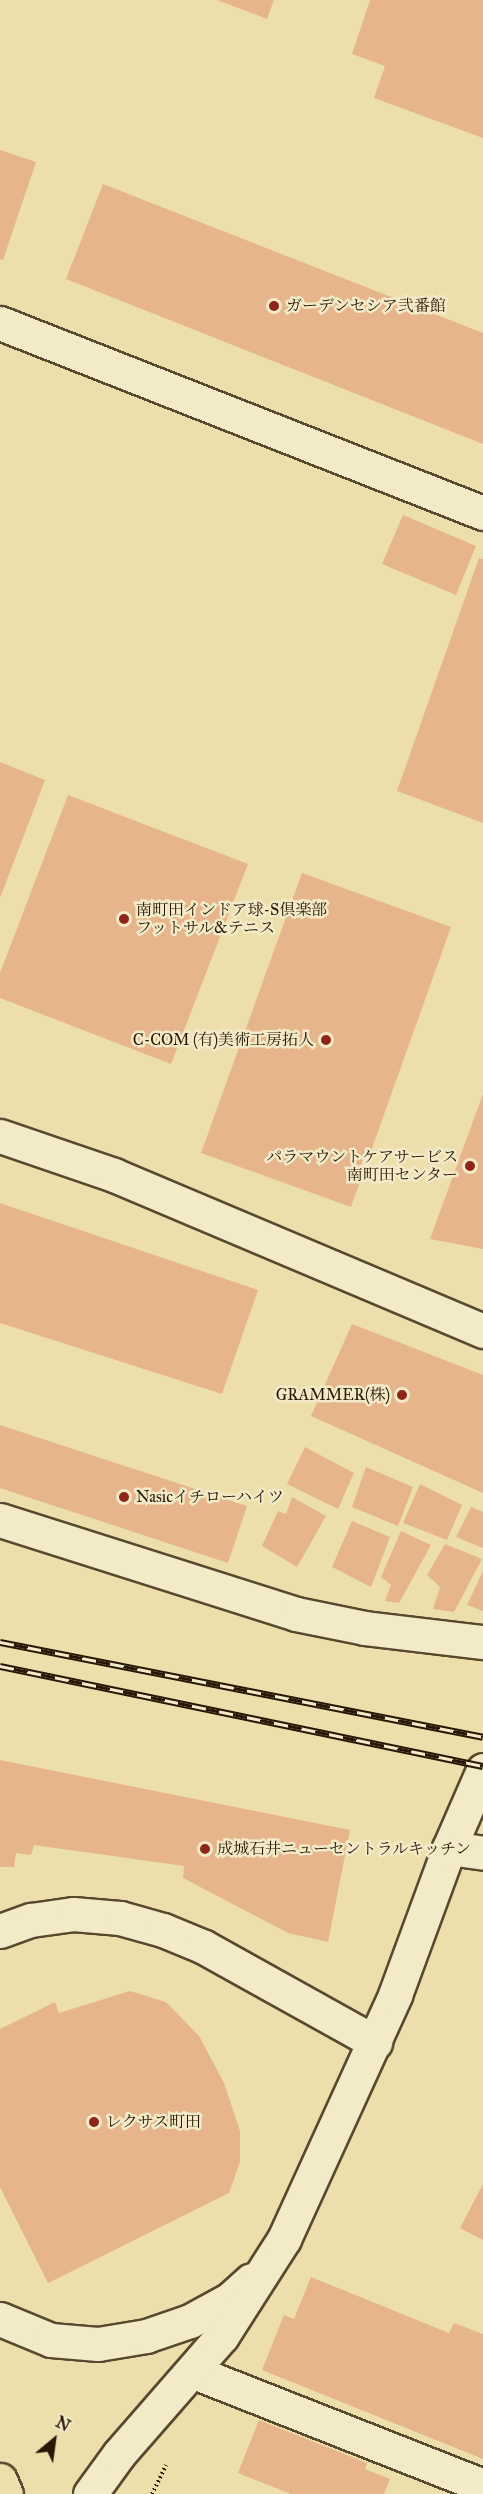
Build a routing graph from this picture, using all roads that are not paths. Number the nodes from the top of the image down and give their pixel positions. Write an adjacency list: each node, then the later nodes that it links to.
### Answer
1 (0, 323): 2 (street)
2 (483, 513)
3 (0, 1136): 4 (street)
4 (483, 1330)
5 (0, 1520): 6 (street)
6 (483, 1642)
7 (483, 1770): 8 (street)
8 (449, 1848): 9 (street); 11 (street)
9 (483, 1852)
10 (0, 1931): 11 (street)
11 (375, 2042): 12 (street)
12 (267, 2266): 13 (street); 14 (street)
13 (0, 2319)
14 (194, 2372): 16 (street); 18 (street)
15 (0, 2480): 17 (highway)
16 (483, 2486)
17 (6, 2494)
18 (90, 2494)

